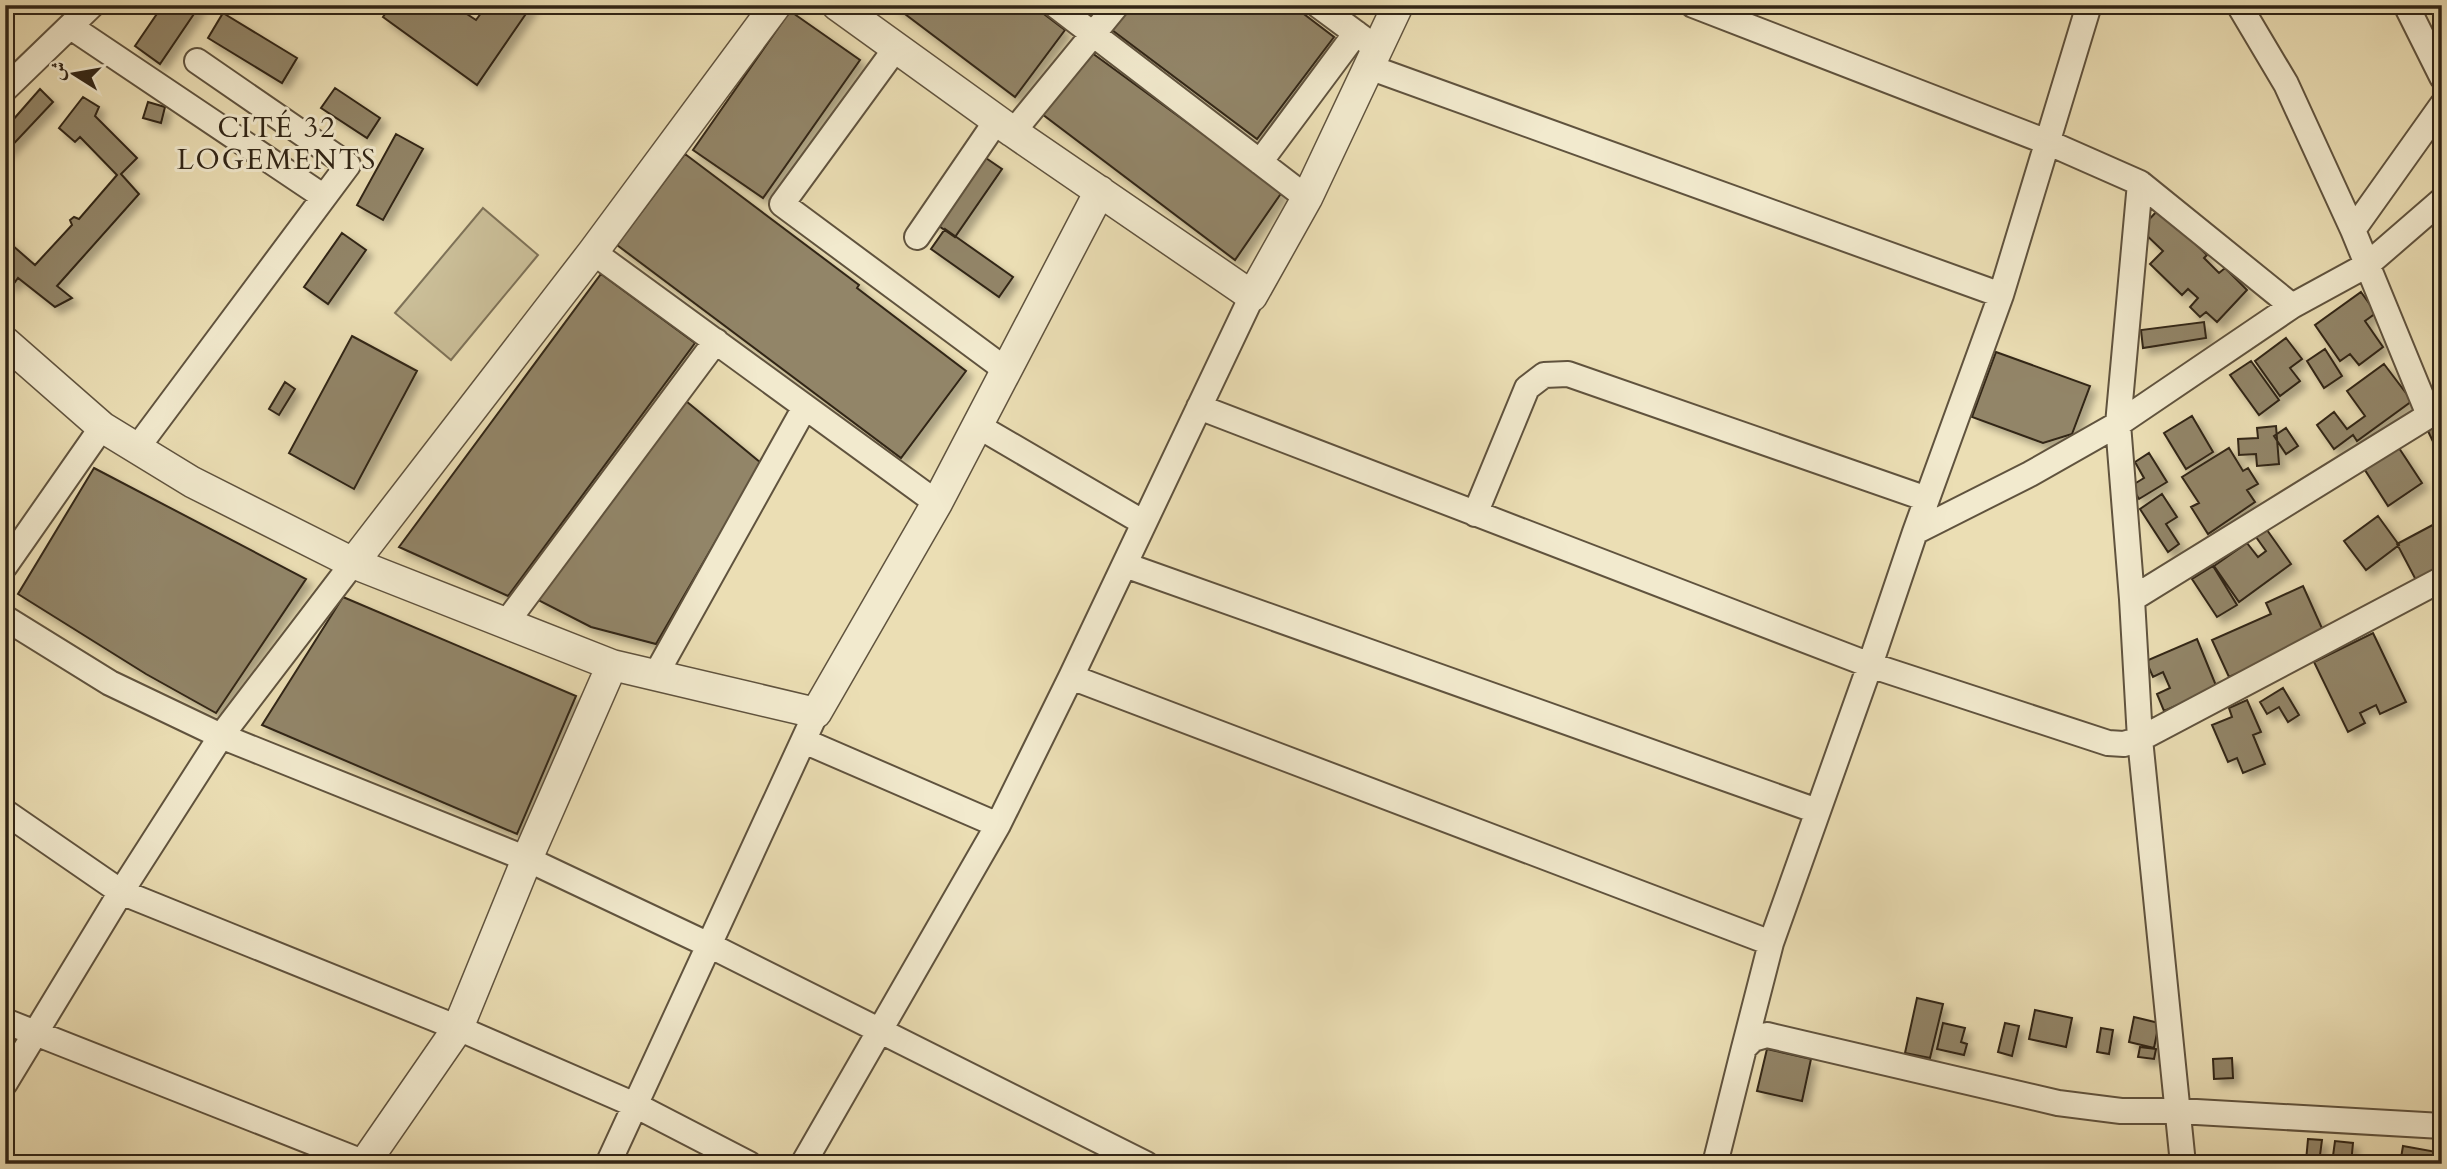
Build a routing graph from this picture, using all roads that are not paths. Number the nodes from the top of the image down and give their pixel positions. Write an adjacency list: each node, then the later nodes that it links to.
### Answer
1 (92, 5): 12 (street)
2 (776, 5): 30 (street)
3 (837, 5): 14 (street)
4 (1055, 5): 13 (street)
5 (1117, 5): 13 (street)
6 (1318, 5): 15 (street)
7 (1398, 5): 15 (street)
8 (1693, 5): 21 (street)
9 (2089, 5): 21 (street)
10 (2239, 5): 28 (street)
11 (2406, 5): 17 (street)
12 (71, 27): 18 (street); 25 (street)
13 (1094, 35): 20 (street); 22 (street)
14 (896, 48): 20 (street); 37 (street)
15 (1367, 50): 22 (street); 26 (street); 32 (street)
16 (197, 61): 25 (street)
17 (2442, 77)
18 (5, 89)
19 (2442, 105): 28 (street)
20 (1005, 126): 24 (street); 29 (street)
21 (2047, 142): 23 (street); 32 (street)
22 (1260, 162): 26 (street)
23 (2140, 183): 34 (street); 41 (street)
24 (1100, 191): 33 (street); 37 (street)
25 (324, 197): 44 (street)
26 (1307, 198): 33 (street)
27 (2442, 200): 31 (street)
28 (2353, 230): 31 (street)
29 (917, 237)
30 (593, 252): 35 (street); 50 (street)
31 (2367, 265): 34 (street); 40 (street)
32 (2001, 295): 45 (street)
33 (1252, 296): 39 (street)
34 (2292, 306): 41 (street)
35 (716, 341): 38 (street); 56 (street)
36 (5, 342): 43 (street)
37 (1006, 370): 42 (street)
38 (805, 407): 46 (street); 59 (street)
39 (1199, 407): 47 (street); 48 (street)
40 (2436, 412): 54 (street)
41 (2118, 424): 49 (street); 54 (street)
42 (978, 426): 46 (street); 48 (street)
43 (102, 427): 44 (street); 52 (street)
44 (137, 448): 50 (street)
45 (1927, 499): 47 (street); 49 (street)
46 (937, 503): 61 (street)
47 (1475, 514): 58 (street)
48 (1144, 523): 51 (street)
49 (1915, 532): 58 (street)
50 (354, 563): 56 (street); 62 (street)
51 (1125, 565): 60 (street); 65 (street)
52 (5, 566)
53 (2442, 579): 63 (street)
54 (2132, 599): 63 (street)
55 (5, 618): 62 (street)
56 (506, 623): 57 (street)
57 (612, 665): 59 (street); 68 (street)
58 (1870, 665): 63 (street); 65 (street)
59 (655, 676): 61 (street)
60 (1072, 677): 67 (street); 70 (street)
61 (817, 713): 64 (street)
62 (221, 736): 68 (street); 69 (street)
63 (2140, 739): 79 (street)
64 (804, 741): 67 (street); 71 (street)
65 (1817, 811): 70 (street)
66 (5, 812): 69 (street)
67 (998, 825): 74 (street)
68 (527, 859): 71 (street); 73 (street)
69 (121, 892): 73 (street); 75 (street)
70 (1771, 943): 76 (street)
71 (709, 945): 74 (street); 78 (street)
72 (5, 1021): 75 (street)
73 (458, 1028): 78 (street); 81 (street)
74 (882, 1030): 84 (street); 85 (street)
75 (35, 1034): 77 (street); 81 (street)
76 (1744, 1048): 79 (street); 86 (street)
77 (5, 1083)
78 (635, 1105): 82 (street); 83 (street)
79 (2179, 1111): 80 (street); 87 (street)
80 (2442, 1126)
81 (365, 1163)
82 (608, 1164)
83 (749, 1164)
84 (803, 1164)
85 (1146, 1164)
86 (1715, 1164)
87 (2183, 1164)

